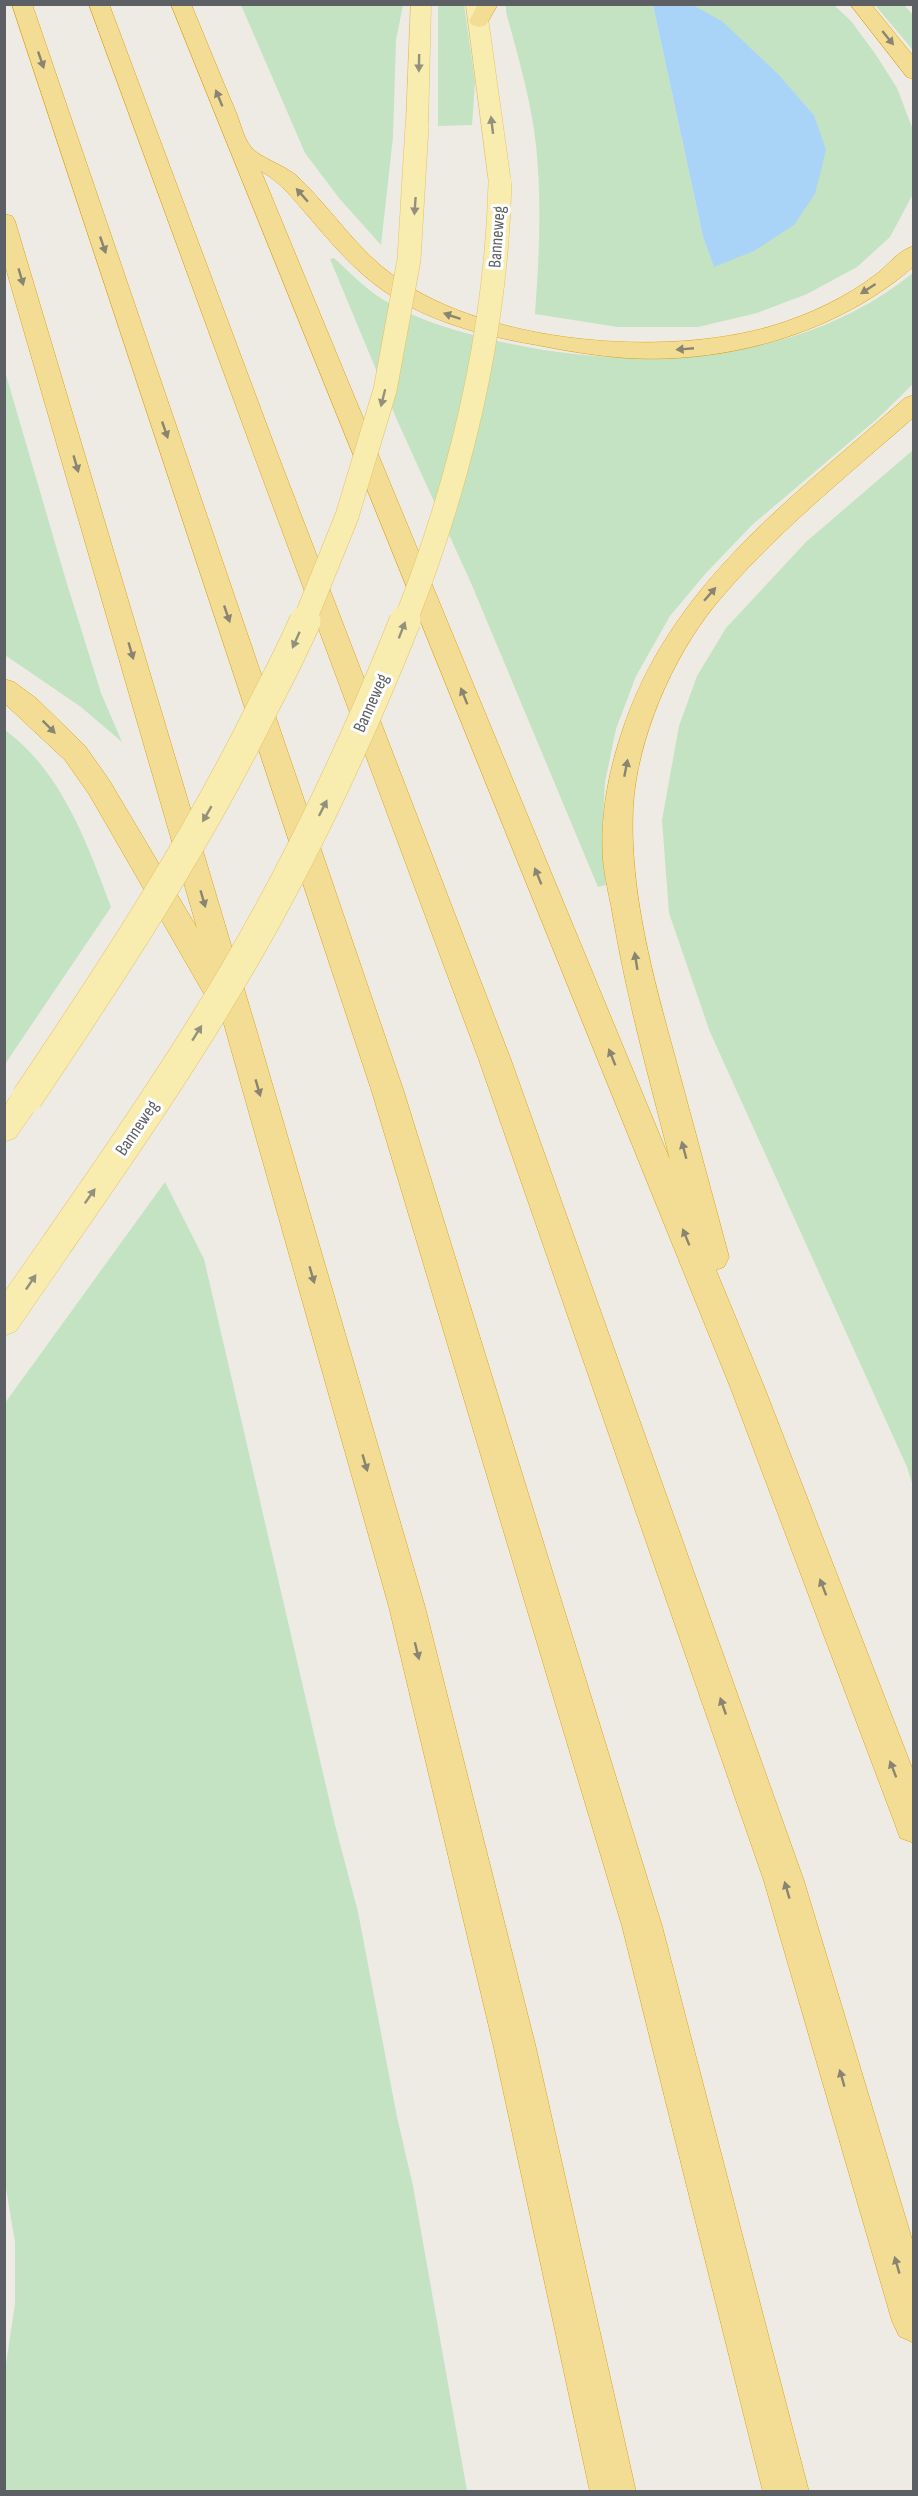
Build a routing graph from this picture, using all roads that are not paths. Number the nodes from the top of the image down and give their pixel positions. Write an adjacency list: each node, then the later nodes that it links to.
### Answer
1 (22, 4): 20 (highway, one-way to 20)
2 (99, 4): 18 (highway, one-way to 2)
3 (181, 4): 8 (highway, one-way to 3)
4 (421, 4): 14 (main road, one-way to 14, bridge)
5 (860, 4): 7 (highway, one-way to 7)
6 (481, 10): 15 (main road, Banneweg, one-way to 6, bridge)
7 (914, 73)
8 (242, 152): 10 (highway, one-way to 8); 16 (highway, one-way to 8)
9 (4, 220): 13 (highway, one-way to 13)
10 (914, 253)
11 (914, 403): 16 (highway, one-way to 11)
12 (4, 689): 13 (highway, one-way to 13)
13 (242, 1032): 19 (highway, one-way to 19)
14 (4, 1129)
15 (4, 1321)
16 (748, 1389): 17 (highway, one-way to 16)
17 (914, 1824)
18 (914, 2321)
19 (613, 2492)
20 (786, 2492)

